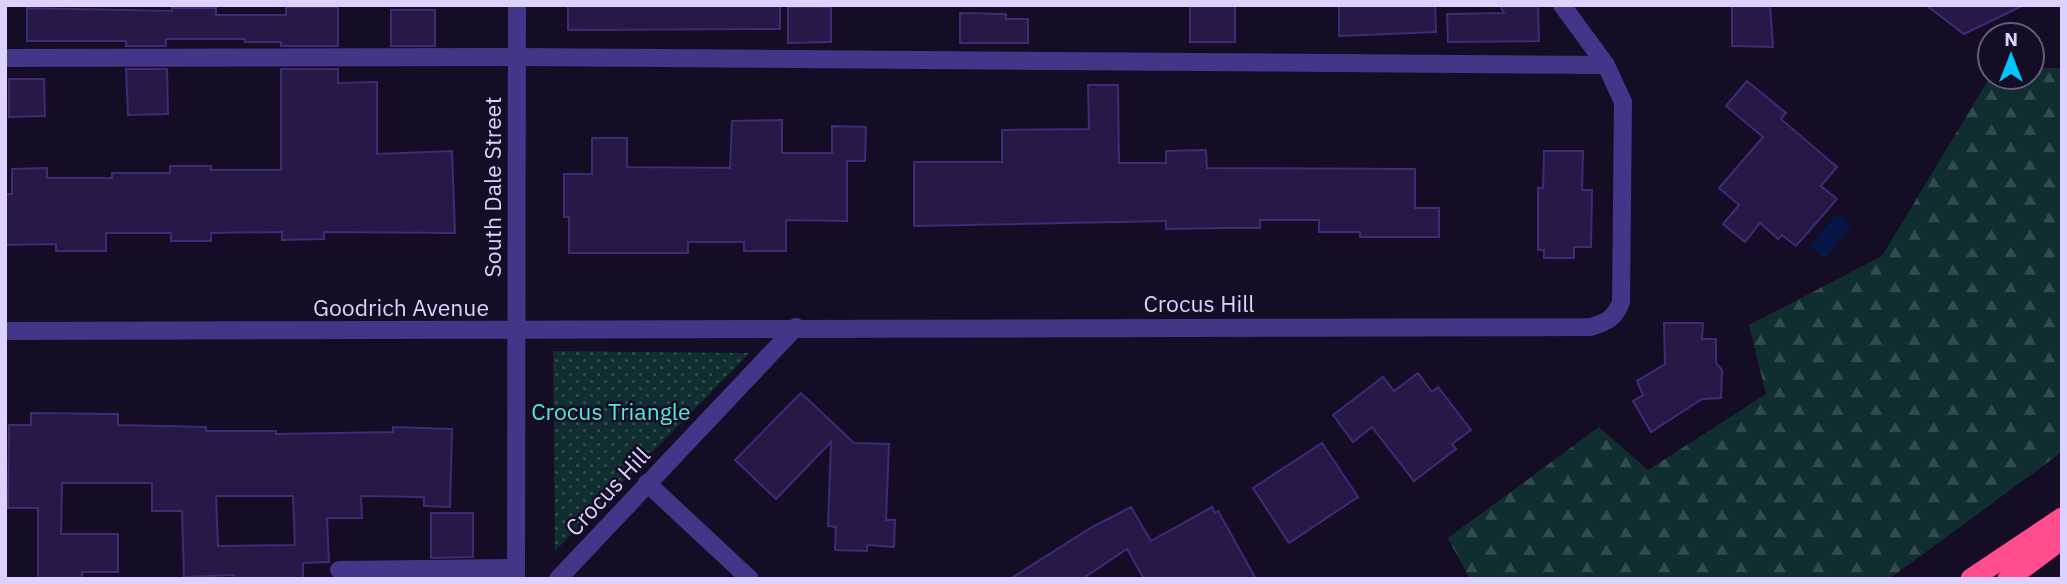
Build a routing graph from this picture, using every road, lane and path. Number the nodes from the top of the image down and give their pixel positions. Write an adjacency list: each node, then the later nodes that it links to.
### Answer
1 (517, 5): 3 (street, South Dale Street)
2 (1562, 5): 5 (street, Crocus Hill)
3 (517, 57): 4 (street); 5 (street); 8 (street, South Dale Street)
4 (5, 58)
5 (1606, 65): 6 (street, Crocus Hill)
6 (796, 327): 8 (street, Goodrich Avenue); 9 (street, Crocus Hill)
7 (5, 331): 8 (street, Goodrich Avenue)
8 (516, 331): 13 (street, South Dale Street)
9 (647, 482): 14 (street, Crocus Hill); 15 (street)
10 (2062, 518): 16 (highway)
11 (2062, 539): 17 (highway)
12 (339, 570): 13 (street)
13 (516, 573)
14 (558, 579)
15 (750, 579)
16 (1971, 579)
17 (2008, 579)

